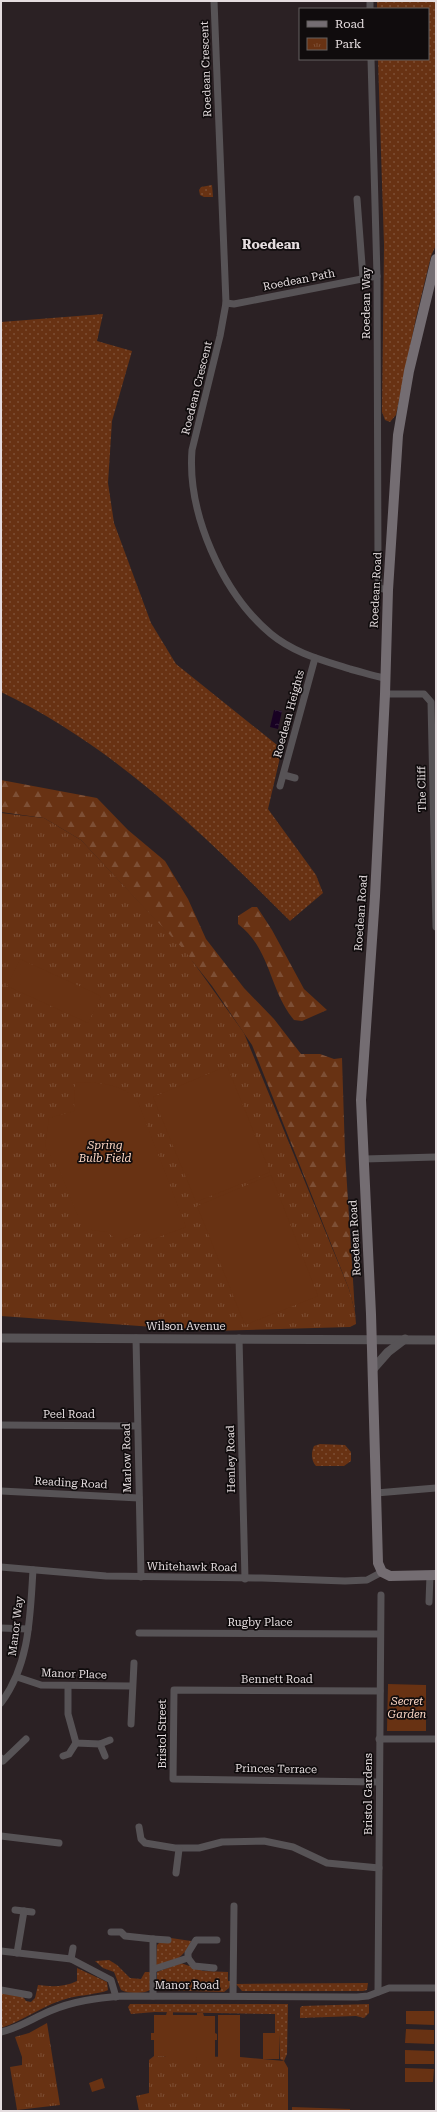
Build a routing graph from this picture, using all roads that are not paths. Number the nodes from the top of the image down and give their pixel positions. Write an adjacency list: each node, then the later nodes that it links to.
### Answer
1 (214, 1): 7 (street, Roedean Crescent)
2 (371, 60): 5 (street, Roedean Way)
3 (357, 199): 6 (street)
4 (436, 259): 9 (main road, Roedean Road)
5 (377, 276): 6 (street, Roedean Path); 8 (street, Roedean Way)
6 (363, 278): 7 (street, Roedean Path)
7 (226, 303): 11 (street, Roedean Crescent)
8 (378, 546): 9 (street); 10 (street, Roedean Way)
9 (390, 547): 10 (main road, Roedean Road)
10 (388, 590): 12 (main road, Roedean Road)
11 (315, 658): 12 (street, Roedean Crescent); 14 (street, Roedean Heights)
12 (385, 678): 13 (main road, Roedean Road)
13 (385, 694): 17 (street, The Cliff); 19 (main road, Roedean Road)
14 (284, 775): 15 (street, Roedean Heights); 16 (street, Roedean Heights)
15 (295, 778)
16 (280, 786)
17 (436, 927)
18 (436, 1157): 19 (street)
19 (364, 1159): 23 (main road, Roedean Road)
20 (1, 1338): 21 (street, Wilson Avenue)
21 (136, 1338): 22 (street, Wilson Avenue); 28 (street, Marlow Road)
22 (239, 1338): 23 (street, Wilson Avenue); 38 (street, Henley Road)
23 (371, 1338): 24 (street, Wilson Avenue); 26 (main road, Roedean Road)
24 (405, 1340): 25 (street, Wilson Avenue); 26 (street)
25 (436, 1340)
26 (373, 1369): 31 (main road, Roedean Road)
27 (1, 1425): 28 (street, Peel Road)
28 (137, 1426): 32 (street, Marlow Road)
29 (436, 1488): 31 (street)
30 (1, 1491): 32 (street, Reading Road)
31 (376, 1493): 35 (main road, Roedean Road)
32 (139, 1498): 37 (street, Marlow Road)
33 (1, 1567): 34 (street, Whitehawk Road)
34 (33, 1570): 37 (street, Whitehawk Road); 42 (street, Manor Way)
35 (382, 1572): 36 (main road); 38 (street, Whitehawk Road)
36 (433, 1575): 40 (street)
37 (141, 1577): 38 (street, Whitehawk Road)
38 (245, 1579)
39 (381, 1595): 44 (street, Bristol Gardens)
40 (429, 1602)
41 (1, 1628): 42 (street)
42 (28, 1629): 46 (street, Manor Way)
43 (139, 1633): 44 (street, Rugby Place)
44 (380, 1634): 50 (street, Bristol Gardens)
45 (134, 1663): 48 (street)
46 (17, 1677): 47 (street, Manor Place); 51 (street, Manor Way)
47 (68, 1686): 48 (street, Manor Place); 57 (street)
48 (131, 1686): 52 (street)
49 (174, 1690): 50 (street, Bennett Road); 62 (street, Bristol Street)
50 (380, 1691): 54 (street, Bristol Gardens)
51 (1, 1703)
52 (131, 1724)
53 (26, 1739): 61 (street)
54 (379, 1739): 55 (street); 63 (street, Bristol Gardens)
55 (436, 1739)
56 (110, 1740): 58 (street)
57 (76, 1744): 58 (street); 59 (street)
58 (100, 1744): 60 (street)
59 (64, 1756)
60 (105, 1756)
61 (1, 1758)
62 (173, 1779): 63 (street, Princes Terrace)
63 (380, 1782): 68 (street, Bristol Gardens)
64 (139, 1827): 67 (street)
65 (1, 1836): 66 (street)
66 (59, 1843)
67 (179, 1849): 68 (street); 69 (street)
68 (379, 1868): 87 (street, Bristol Gardens)
69 (176, 1873)
70 (234, 1906): 90 (street)
71 (15, 1910): 72 (street)
72 (24, 1911): 73 (street); 80 (street)
73 (32, 1912)
74 (111, 1932): 75 (street)
75 (153, 1939): 76 (street); 84 (street)
76 (168, 1940)
77 (217, 1940): 81 (street)
78 (74, 1948): 82 (street)
79 (1, 1950): 80 (street)
80 (17, 1953): 82 (street)
81 (188, 1958): 83 (street); 84 (street)
82 (71, 1959): 91 (street)
83 (214, 1968)
84 (154, 1970): 89 (street)
85 (436, 1988): 87 (street, Manor Road)
86 (1, 1990): 88 (street)
87 (378, 1992): 90 (street, Manor Road)
88 (29, 1995)
89 (154, 1996): 90 (street, Manor Road); 91 (street, Manor Road)
90 (233, 1996)
91 (116, 1997): 92 (street, Manor Road)
92 (1, 2032)

